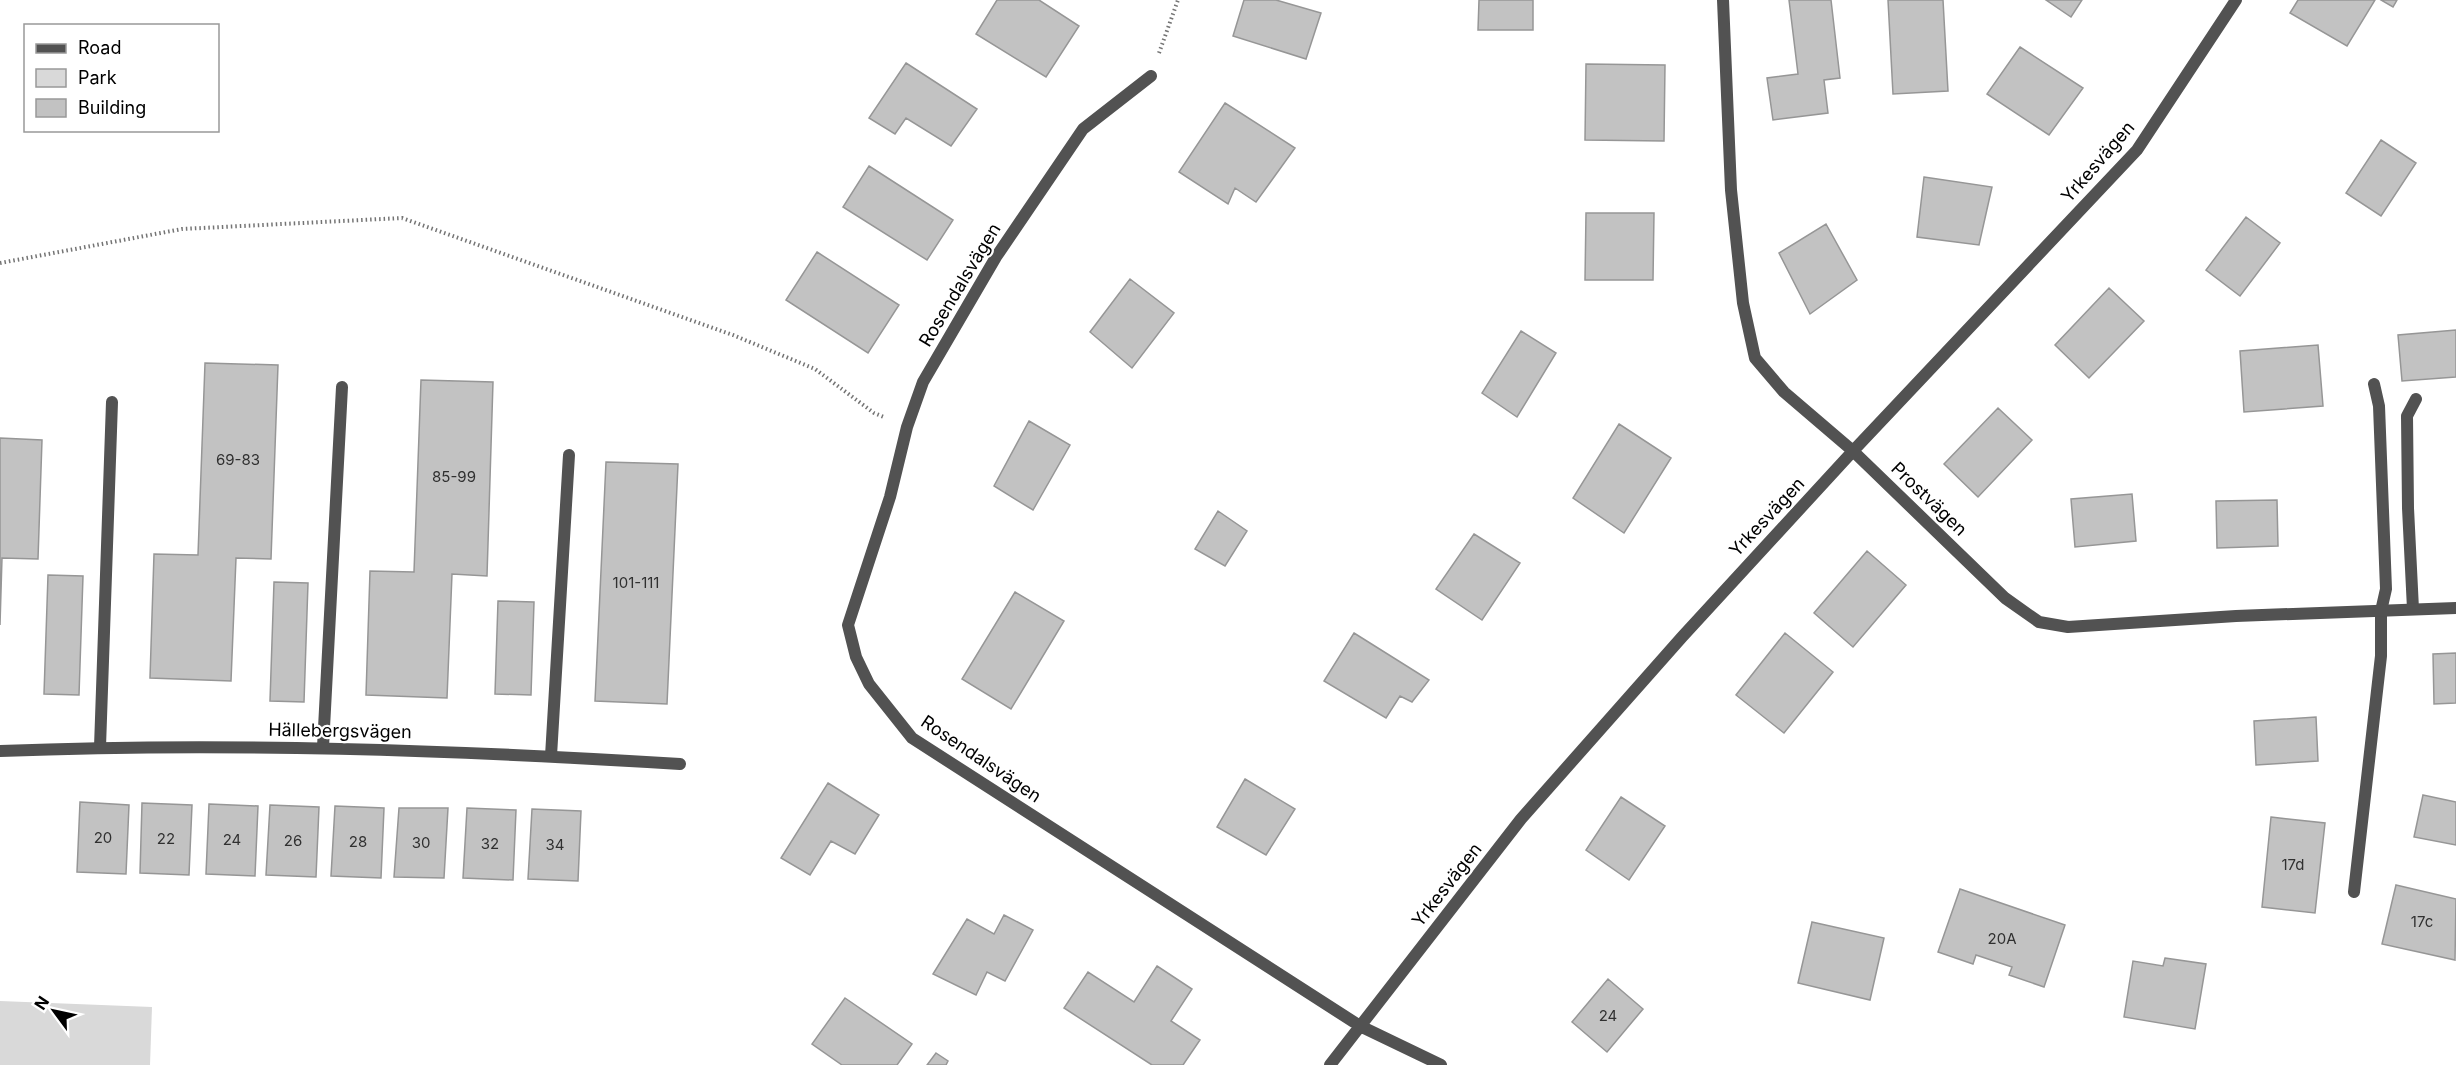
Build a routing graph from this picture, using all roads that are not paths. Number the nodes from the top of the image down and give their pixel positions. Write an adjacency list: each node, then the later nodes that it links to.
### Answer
1 (1722, 0): 8 (street, Prostvägen)
2 (2236, 0): 8 (street, Yrkesvägen)
3 (1151, 76): 19 (street, Rosendalsvägen)
4 (2374, 384): 12 (street)
5 (342, 387): 14 (street)
6 (2416, 399): 11 (street)
7 (112, 402): 13 (street)
8 (1853, 450): 12 (street, Prostvägen); 19 (street, Yrkesvägen)
9 (569, 454): 16 (street)
10 (2456, 608): 11 (street, Prostvägen)
11 (2412, 609): 12 (street, Prostvägen)
12 (2382, 611): 18 (street)
13 (100, 747): 14 (street, Hällebergsvägen); 15 (street, Hällebergsvägen)
14 (323, 747): 16 (street, Hällebergsvägen)
15 (0, 751)
16 (551, 756): 17 (street, Hällebergsvägen)
17 (680, 764)
18 (2354, 892)
19 (1360, 1026): 20 (street, Yrkesvägen); 21 (street, Rosendalsvägen)
20 (1330, 1065)
21 (1441, 1065)

